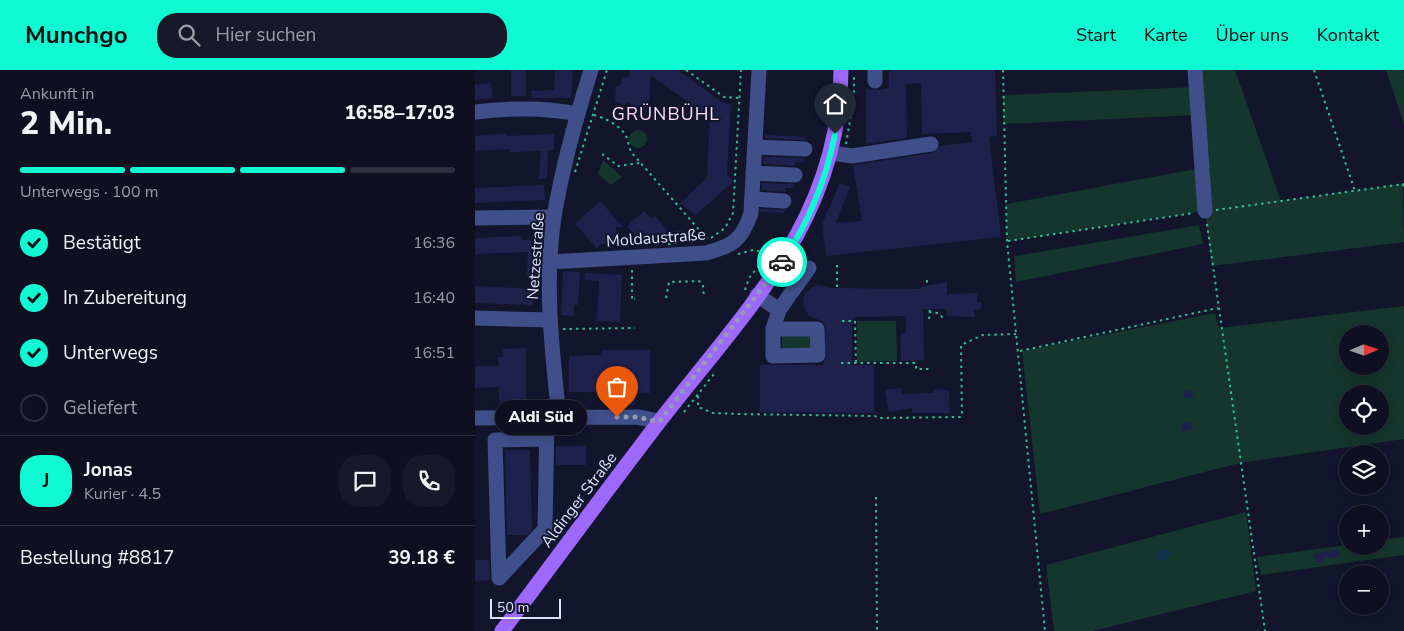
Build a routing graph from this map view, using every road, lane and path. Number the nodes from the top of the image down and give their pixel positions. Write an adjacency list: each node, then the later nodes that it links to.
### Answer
1 (591, 70): 12 (street, Netzestraße)
2 (607, 70): 13 (path)
3 (686, 70): 10 (path)
4 (741, 70): 10 (path)
5 (759, 70): 15 (street, Moldaustraße)
6 (841, 70): 17 (main road, Aldinger Straße)
7 (1003, 70): 58 (path)
8 (1195, 70): 28 (street)
9 (1314, 70): 25 (path)
10 (739, 98): 31 (path)
11 (475, 112): 12 (street)
12 (578, 114): 22 (street, Netzestraße)
13 (594, 115): 19 (path); 22 (path)
14 (931, 144): 17 (street)
15 (755, 147): 16 (street); 20 (street, Moldaustraße)
16 (805, 150)
17 (831, 153): 36 (main road, Aldinger Straße)
18 (602, 154): 19 (path)
19 (640, 163): 31 (path)
20 (753, 173): 21 (street); 26 (street, Moldaustraße)
21 (795, 175)
22 (563, 181): 29 (street, Netzestraße)
23 (1403, 184): 24 (path)
24 (1404, 189)
25 (1355, 191)
26 (752, 199): 27 (street); 35 (street, Moldaustraße)
27 (785, 201)
28 (1205, 211): 48 (path)
29 (554, 217): 30 (street); 38 (street, Netzestraße)
30 (475, 218)
31 (707, 240): 32 (path); 35 (path)
32 (712, 243)
33 (769, 253): 34 (path)
34 (736, 254)
35 (655, 256): 37 (street, Moldaustraße)
36 (785, 257): 43 (main road, Aldinger Straße); 49 (street)
37 (632, 258): 38 (street, Moldaustraße); 46 (path)
38 (550, 262): 55 (street, Netzestraße)
39 (837, 265): 42 (path)
40 (927, 280): 41 (path)
41 (927, 286)
42 (837, 288)
43 (757, 295): 49 (street); 66 (main road, Aldinger Straße)
44 (666, 298): 45 (path)
45 (704, 298)
46 (635, 299)
47 (929, 307): 50 (path)
48 (1218, 308): 59 (path); 72 (path)
49 (779, 310): 57 (street)
50 (929, 312): 52 (path); 54 (path)
51 (475, 318): 55 (street)
52 (929, 319)
53 (842, 320): 61 (path)
54 (945, 320)
55 (554, 324): 56 (path); 64 (street, Netzestraße)
56 (635, 328)
57 (773, 330)
58 (1017, 334): 59 (path); 63 (path)
59 (1019, 351): 71 (path)
60 (841, 363): 61 (path)
61 (856, 363): 62 (path)
62 (930, 369)
63 (698, 396)
64 (553, 417): 65 (street); 66 (street); 67 (street, Netzestraße)
65 (475, 418)
66 (659, 422): 69 (main road, Aldinger Straße)
67 (546, 439): 67 (street, Netzestraße)
68 (876, 497): 70 (path)
69 (502, 631)
70 (877, 631)
71 (1045, 631)
72 (1265, 631)

